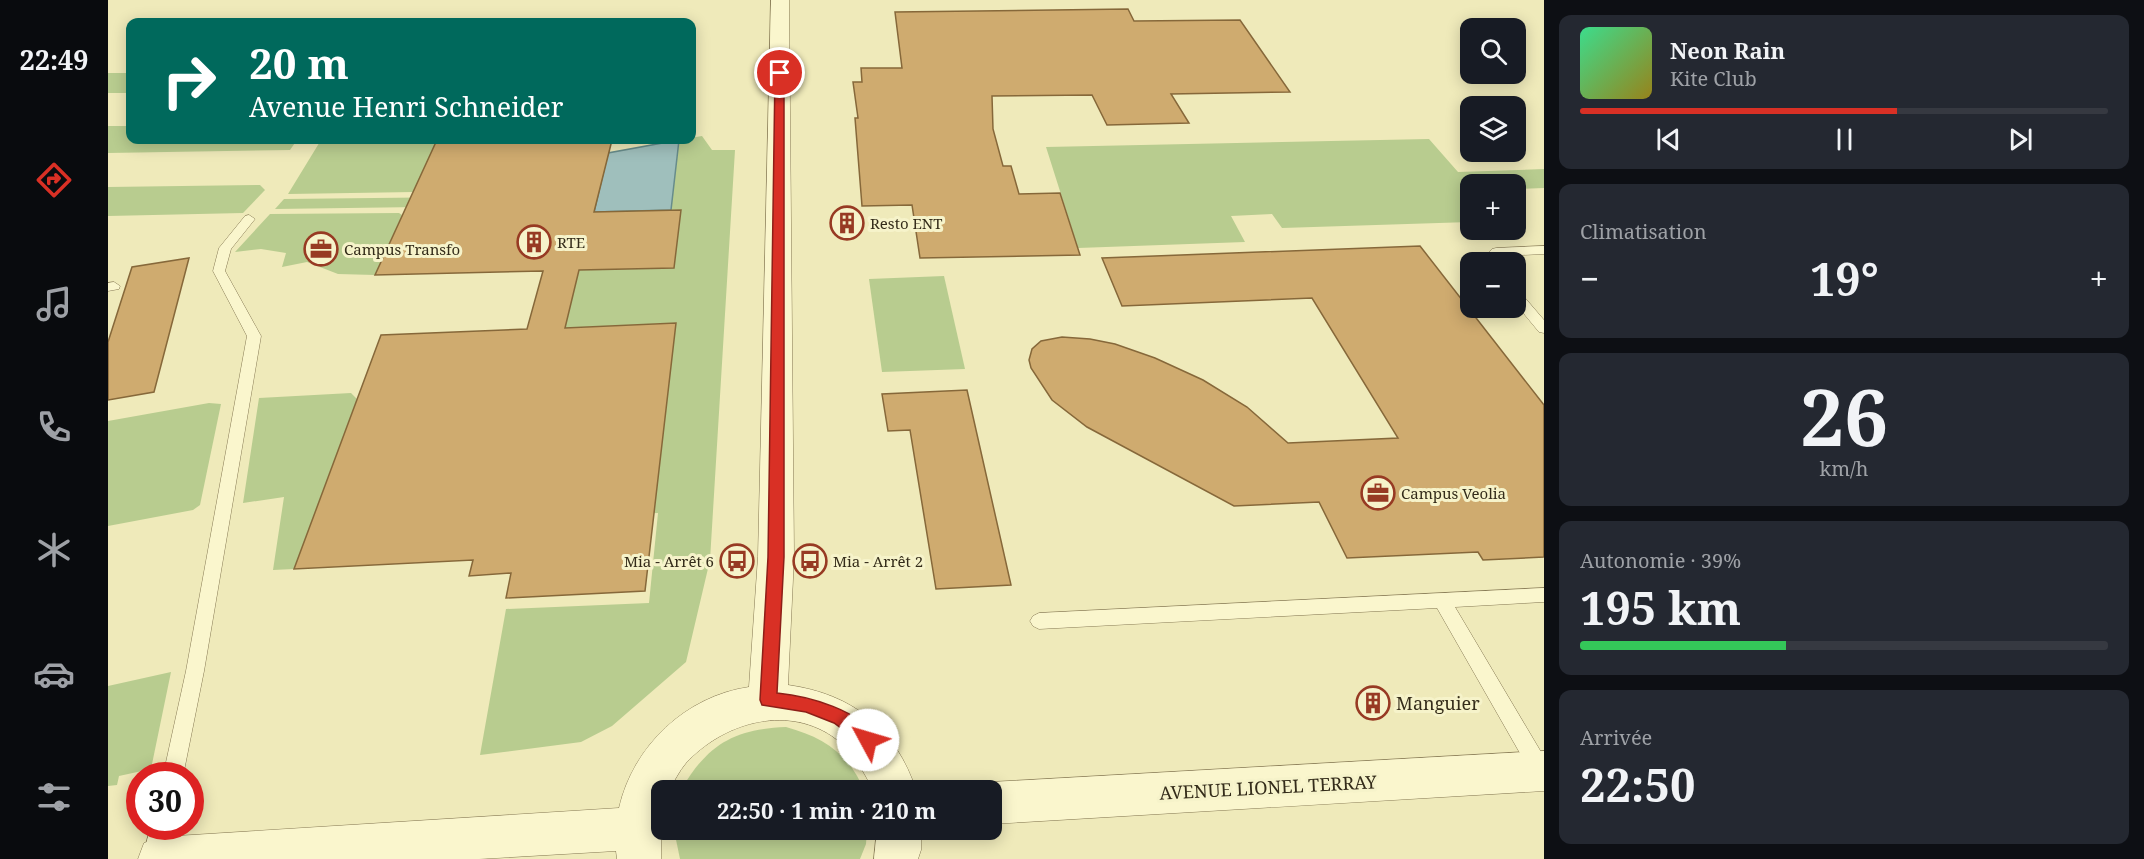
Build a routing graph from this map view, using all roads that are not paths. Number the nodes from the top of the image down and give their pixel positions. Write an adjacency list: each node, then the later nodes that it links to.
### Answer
1 (780, 0): 10 (street)
2 (249, 219): 11 (lane)
3 (1544, 250): 4 (lane)
4 (1496, 252)
5 (1526, 308): 6 (lane)
6 (1544, 329)
7 (1544, 595): 8 (lane)
8 (1442, 601): 9 (lane); 12 (lane)
9 (1039, 621)
10 (768, 700): 13 (street); 17 (street)
11 (176, 762)
12 (1542, 771): 14 (street, AVENUE LIONEL TERRAY)
13 (892, 780)
14 (1002, 802)
15 (158, 840): 18 (lane)
16 (899, 840): 20 (street)
17 (638, 844): 19 (street)
18 (153, 859)
19 (160, 859)
20 (896, 859)

